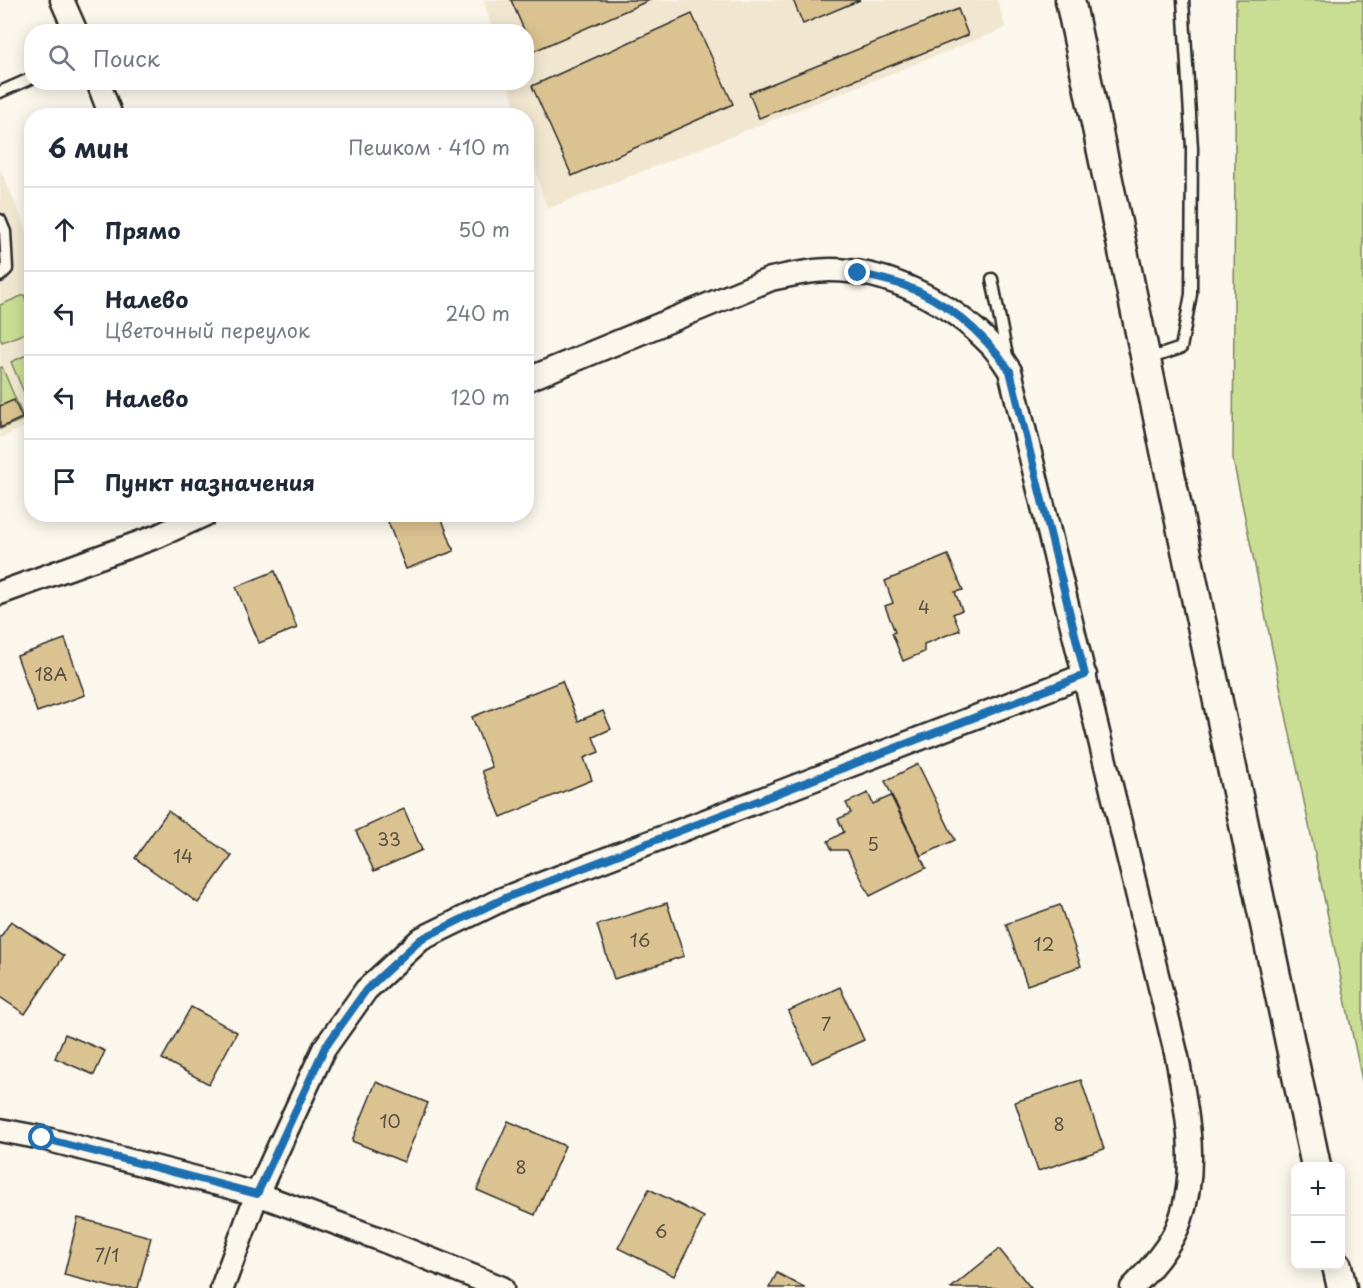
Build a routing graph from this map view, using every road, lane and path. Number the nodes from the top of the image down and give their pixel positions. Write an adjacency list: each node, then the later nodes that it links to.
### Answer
1 (62, 0): 4 (street)
2 (1070, 0): 12 (street)
3 (1183, 0): 12 (lane)
4 (72, 24)
5 (24, 82): 7 (lane)
6 (101, 90): 8 (street)
7 (0, 92)
8 (108, 108)
9 (0, 220): 10 (lane)
10 (0, 276)
11 (992, 279): 13 (lane)
12 (1146, 359): 19 (street)
13 (1010, 371): 14 (street); 17 (street)
14 (534, 377)
15 (189, 522): 16 (street)
16 (0, 593)
17 (1085, 675): 20 (street); 24 (street)
18 (0, 1130): 20 (street)
19 (1315, 1162)
20 (257, 1194): 22 (street); 23 (street)
21 (1338, 1270): 25 (street)
22 (222, 1288)
23 (501, 1288)
24 (1132, 1288)
25 (1342, 1288)

